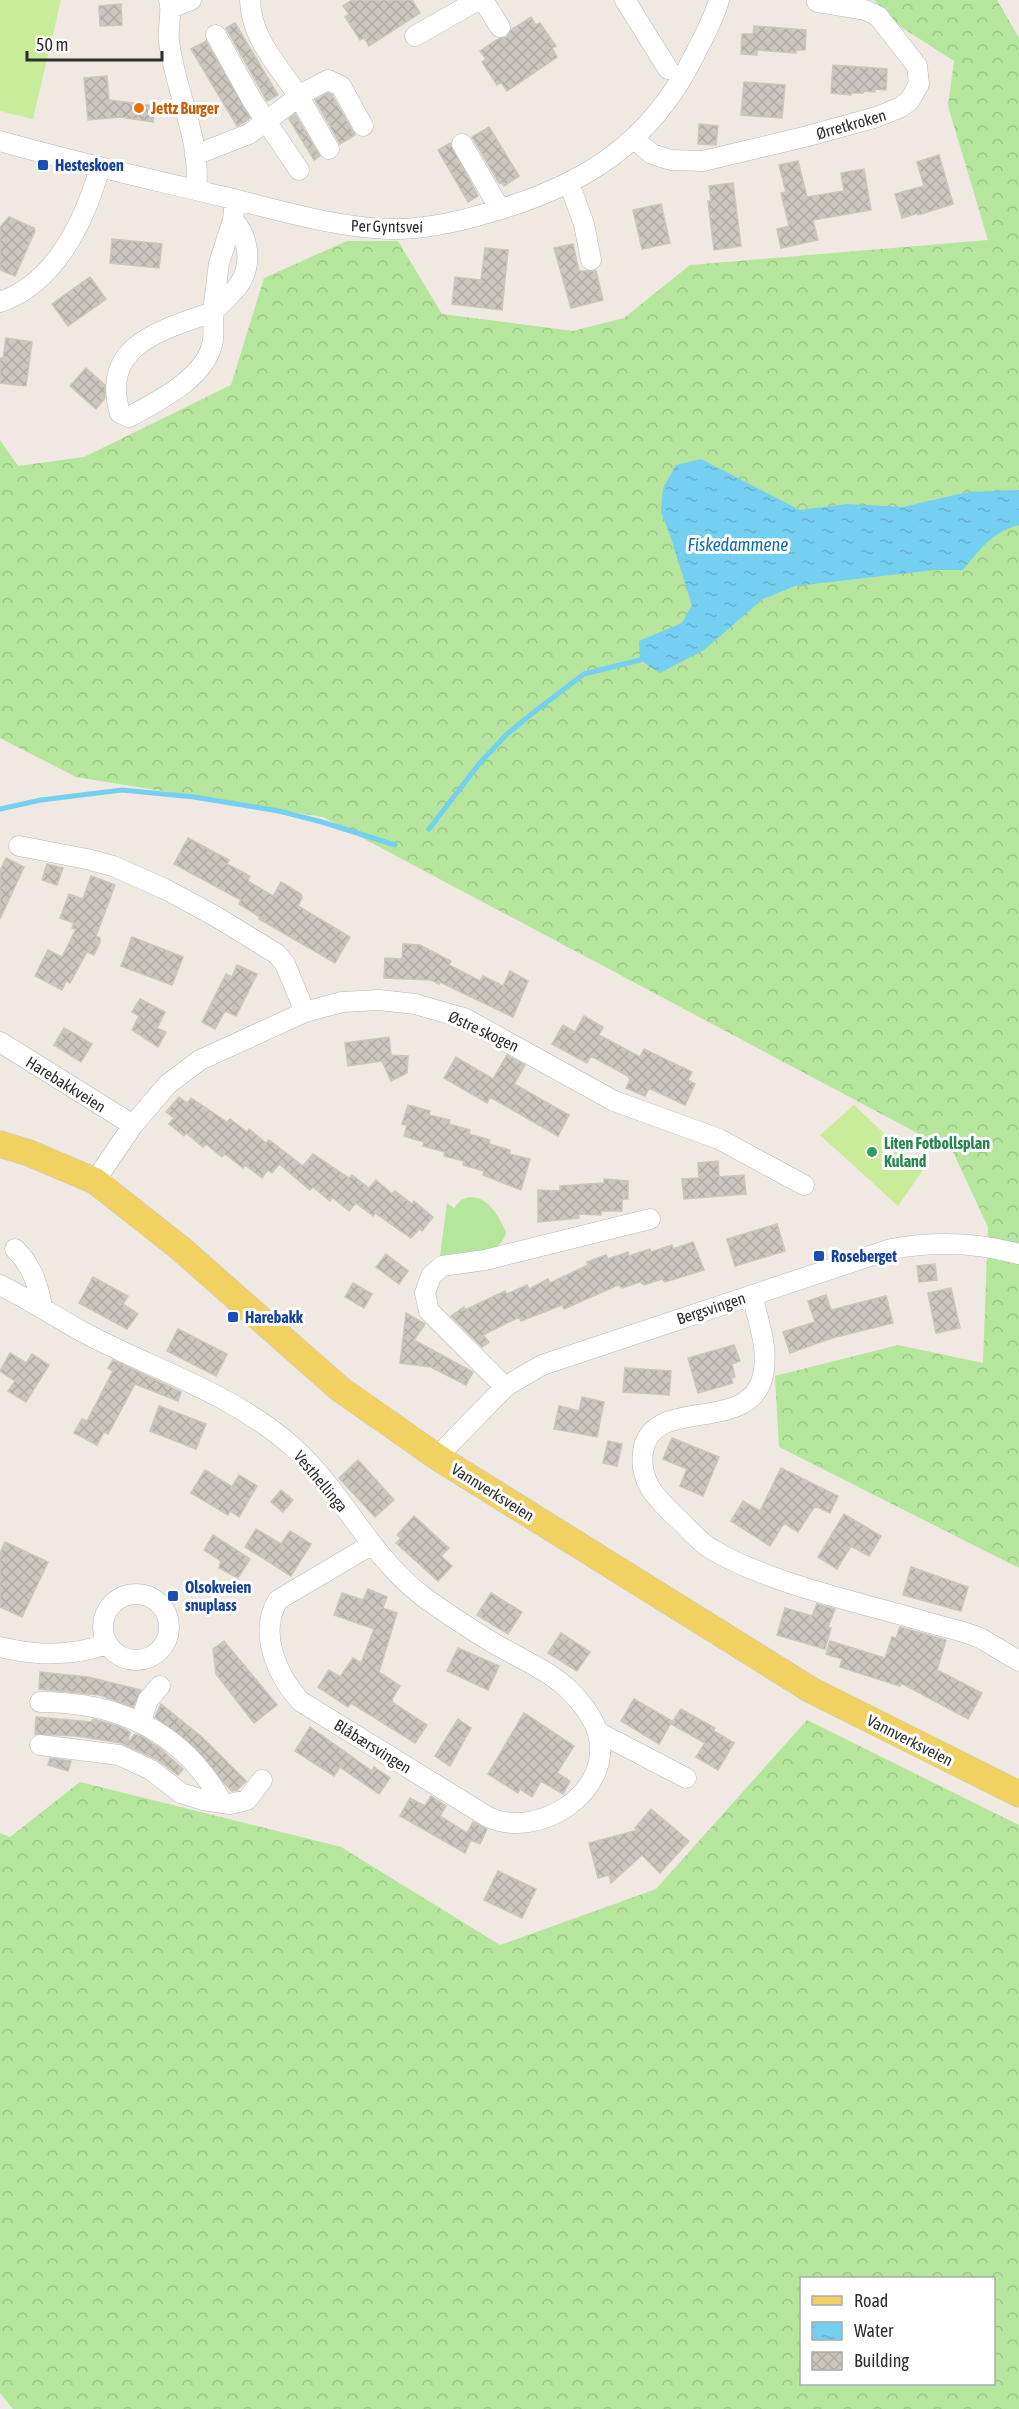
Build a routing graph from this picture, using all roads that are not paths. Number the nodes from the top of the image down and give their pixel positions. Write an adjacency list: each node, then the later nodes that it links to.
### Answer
1 (191, 0): 8 (street)
2 (250, 0): 13 (street)
3 (478, 0): 11 (street)
4 (483, 0): 9 (street)
5 (719, 0): 16 (street, Per Gyntsvei)
6 (628, 1): 12 (street)
7 (817, 2): 16 (street, Ørretkroken)
8 (170, 4): 20 (street)
9 (500, 27)
10 (216, 35): 14 (street)
11 (415, 36)
12 (668, 69)
13 (299, 97): 14 (street); 15 (street); 19 (street)
14 (265, 122): 20 (street); 22 (street)
15 (363, 126)
16 (634, 139): 23 (street, Per Gyntsvei)
17 (0, 141): 21 (street, Per Gyntsvei)
18 (462, 144): 26 (street)
19 (329, 149)
20 (195, 156): 24 (street)
21 (100, 167): 24 (street, Per Gyntsvei); 29 (street)
22 (299, 170)
23 (569, 183): 26 (street, Per Gyntsvei); 28 (street)
24 (196, 190): 25 (street, Per Gyntsvei)
25 (236, 200): 26 (street, Per Gyntsvei); 27 (street)
26 (500, 210)
27 (233, 220): 30 (street); 30 (street)
28 (591, 260)
29 (0, 302)
30 (213, 312): 30 (street)
31 (20, 846): 32 (street)
32 (305, 1012): 34 (street, Østre skogen); 37 (street, Østre skogen)
33 (0, 1042): 34 (street, Harebakkveien)
34 (133, 1125): 36 (street, Østre skogen)
35 (0, 1144): 36 (main road, Vannverksveien)
36 (95, 1181): 45 (main road, Vannverksveien)
37 (804, 1185)
38 (650, 1219): 44 (street)
39 (15, 1249): 43 (street)
40 (1019, 1254): 42 (street, Bergsvingen)
41 (0, 1285): 43 (street, Vesthellinga)
42 (752, 1294): 44 (street, Bergsvingen); 49 (street)
43 (42, 1307): 46 (street, Vesthellinga)
44 (505, 1387): 45 (street, Bergsvingen)
45 (437, 1457): 57 (main road, Vannverksveien)
46 (371, 1545): 53 (street, Vesthellinga); 53 (street, Blåbærsvingen)
47 (107, 1644): 48 (street)
48 (0, 1647)
49 (1019, 1661)
50 (160, 1686): 52 (street)
51 (40, 1702): 52 (street)
52 (141, 1721): 58 (street)
53 (598, 1732): 55 (street)
54 (40, 1745): 58 (street)
55 (686, 1778)
56 (262, 1780): 58 (street)
57 (1019, 1794)
58 (222, 1802)

